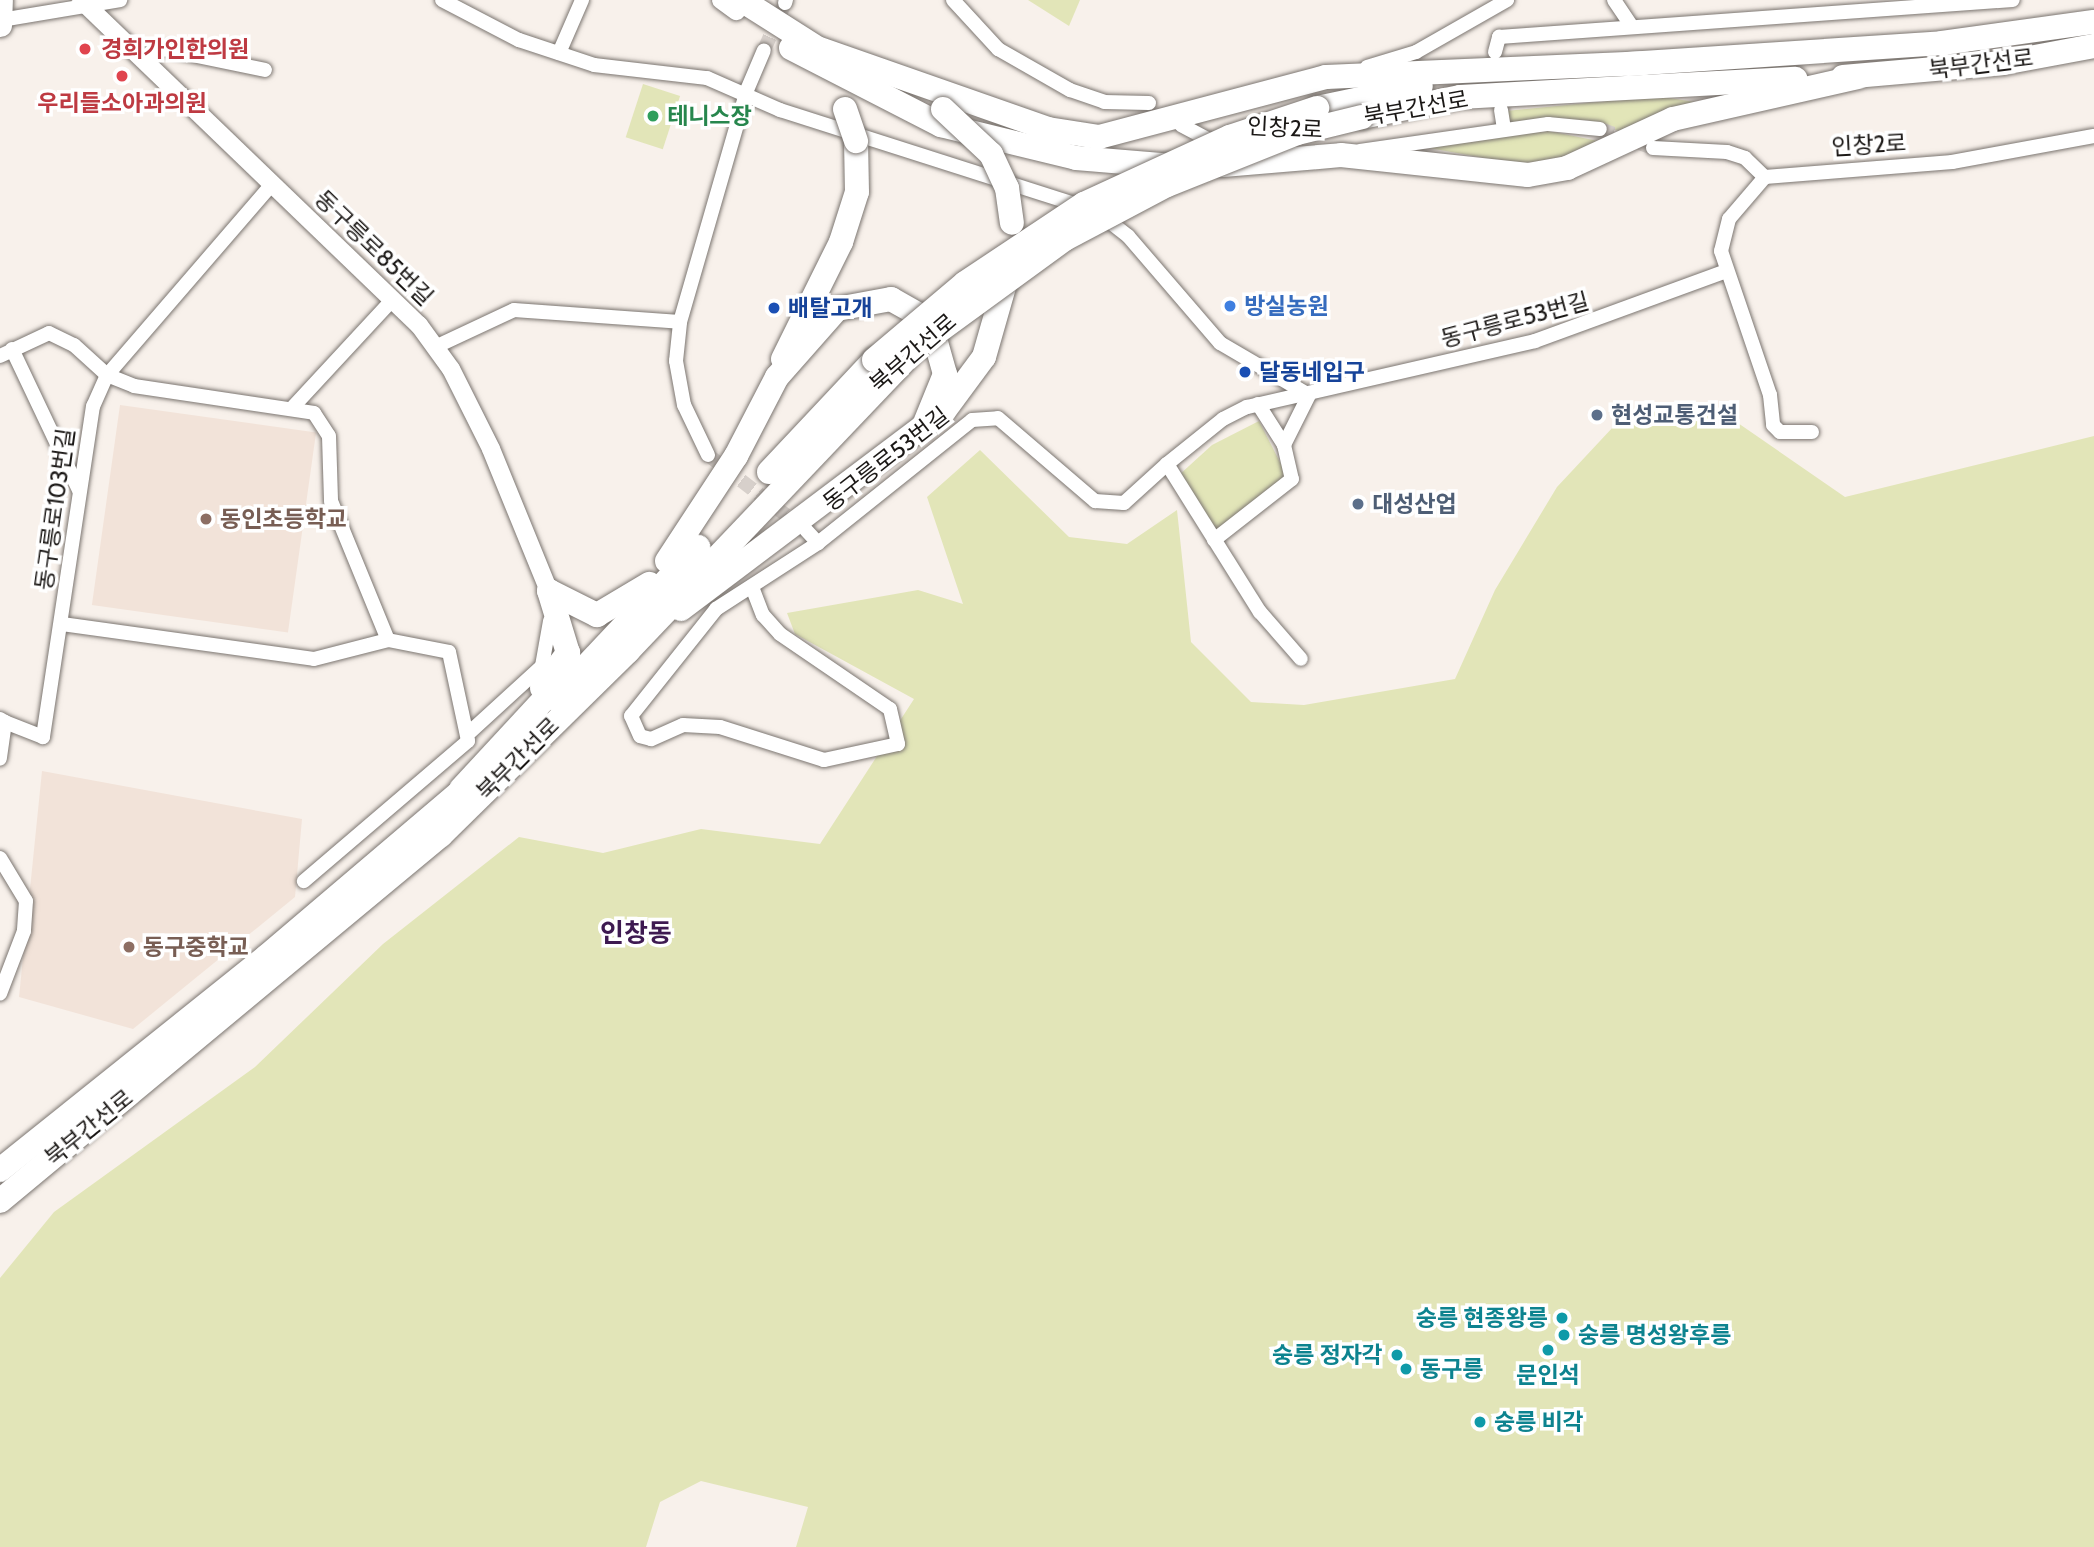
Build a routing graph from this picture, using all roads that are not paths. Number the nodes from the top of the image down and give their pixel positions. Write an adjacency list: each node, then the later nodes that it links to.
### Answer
1 (120, 0): 8 (street)
2 (442, 0): 17 (street)
3 (582, 0): 17 (street)
4 (953, 0): 24 (street)
5 (1507, 0): 21 (street)
6 (1614, 0): 11 (street)
7 (2013, 0): 11 (street)
8 (84, 3): 10 (street); 18 (street, 동구릉로85번길)
9 (736, 3): 13 (highway); 14 (highway)
10 (1, 9)
11 (1631, 25): 16 (street)
12 (2093, 33): 19 (highway, 북부간선로); 22 (highway, 북부간선로)
13 (791, 48): 31 (highway); 41 (highway, bridge)
14 (816, 48): 21 (highway); 45 (highway, bridge)
15 (764, 50): 23 (street)
16 (1495, 52)
17 (559, 53): 23 (street)
18 (143, 61): 20 (street); 33 (street, 동구릉로85번길)
19 (1644, 63): 21 (highway); 65 (highway, 북부간선로, bridge)
20 (265, 70)
21 (1330, 77)
22 (1858, 77): 31 (highway); 59 (highway, 북부간선로, bridge)
23 (747, 90): 36 (street); 39 (street)
24 (1149, 103)
25 (1501, 110): 27 (street)
26 (1181, 125): 31 (street, 인창2로)
27 (1504, 128): 28 (street, 인창2로); 31 (street, 인창2로)
28 (1600, 129)
29 (2094, 136): 32 (street, 인창2로)
30 (1653, 148): 32 (street)
31 (1341, 155)
32 (1765, 177): 34 (street)
33 (273, 183): 35 (street, 동구릉로85번길); 40 (street, 동구릉로103번길)
34 (1726, 271): 42 (street, 동구릉로53번길); 46 (street)
35 (393, 299): 37 (street, 동구릉로85번길); 44 (street)
36 (680, 322): 37 (street); 48 (street)
37 (435, 347): 56 (street, 동구릉로85번길)
38 (6, 352): 40 (street); 50 (street)
39 (1269, 373): 42 (street); 43 (street)
40 (107, 375): 44 (street); 50 (street, 동구릉로103번길)
41 (776, 377): 45 (highway); 54 (highway)
42 (1309, 395): 43 (street, 동구릉로53번길); 47 (street)
43 (1263, 403): 47 (street); 49 (street, 동구릉로53번길)
44 (293, 407): 58 (street)
45 (923, 428): 59 (highway)
46 (1812, 432)
47 (1284, 445): 52 (street)
48 (708, 455)
49 (1167, 464): 52 (street); 53 (street, 동구릉로53번길)
50 (79, 490): 57 (street, 동구릉로103번길)
51 (806, 530): 53 (street, 동구릉로53번길)
52 (1214, 541): 60 (street)
53 (818, 543): 55 (street)
54 (652, 582): 56 (highway); 62 (highway)
55 (752, 587): 55 (street)
56 (549, 591): 62 (highway); 63 (street)
57 (62, 624): 58 (street); 61 (street, 동구릉로103번길)
58 (388, 640): 63 (street)
59 (628, 650): 70 (highway, 북부간선로)
60 (1301, 659)
61 (3, 721): 64 (street)
62 (515, 725): 65 (highway)
63 (470, 732): 67 (street)
64 (0, 759)
65 (452, 800): 69 (highway, 북부간선로)
66 (0, 858): 68 (street)
67 (304, 881)
68 (0, 994)
69 (0, 1170)
70 (31, 1175): 71 (highway, 북부간선로); 72 (highway)
71 (0, 1201)
72 (0, 1209)

